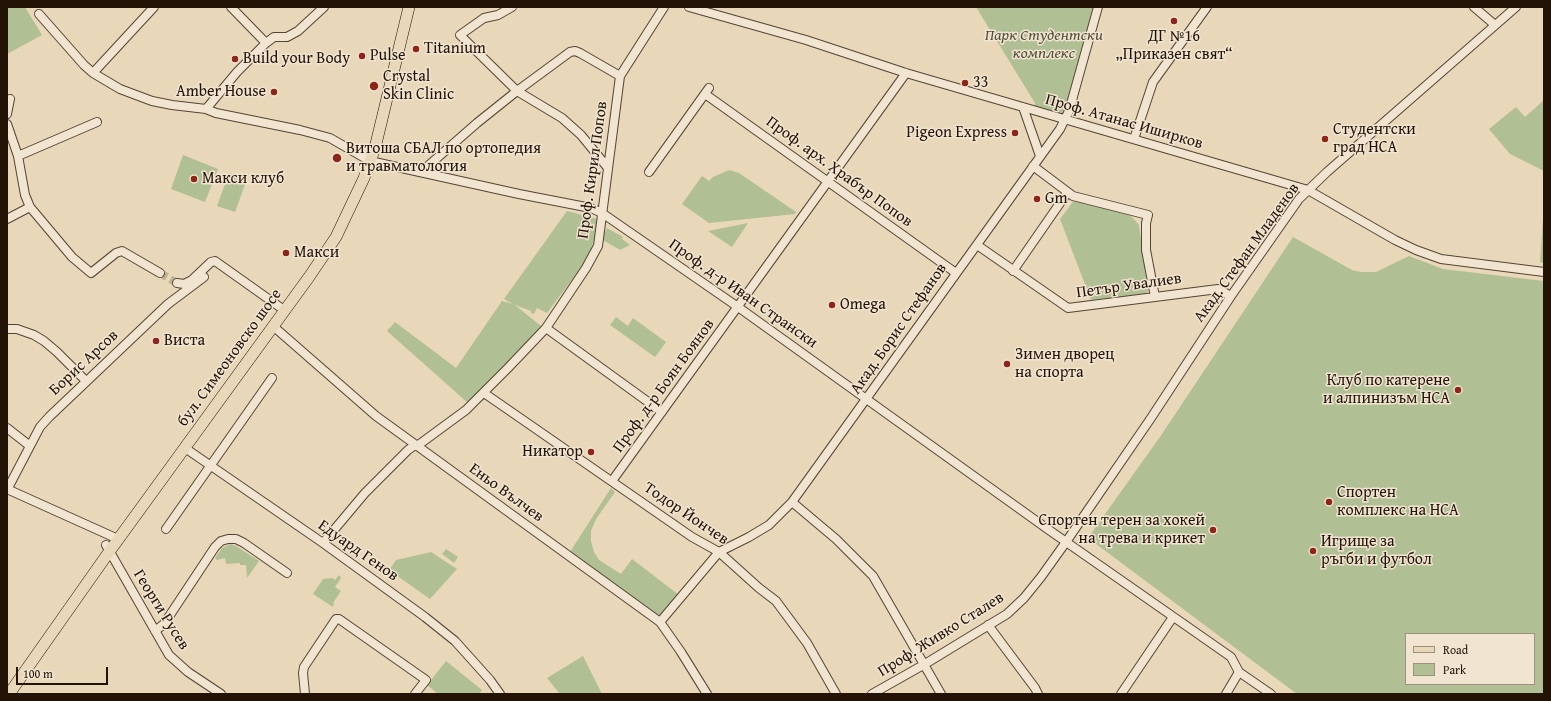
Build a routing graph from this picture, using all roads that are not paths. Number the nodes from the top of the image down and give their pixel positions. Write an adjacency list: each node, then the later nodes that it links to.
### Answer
1 (154, 7): 16 (street)
2 (231, 7): 15 (street)
3 (324, 7): 15 (street)
4 (402, 7): 30 (main road, бул. Симеоновско шосе)
5 (409, 7): 30 (main road, бул. Симеоновско шосе)
6 (512, 7): 19 (street)
7 (664, 7): 18 (street, Проф. Кирил Попов)
8 (689, 7): 17 (street, Проф. Атанас Иширков)
9 (1098, 7): 24 (street, Акад. Борис Стефанов)
10 (1207, 7): 27 (street)
11 (1474, 7): 14 (street)
12 (1516, 7): 14 (street, Акад. Стефан Младенов)
13 (39, 14): 16 (street)
14 (1495, 25): 36 (street, Акад. Стефан Младенов)
15 (266, 43): 22 (street)
16 (93, 73): 22 (street)
17 (906, 73): 21 (street, Проф. Атанас Иширков); 35 (street, Проф. д-р Боян Боянов)
18 (620, 76): 19 (street); 32 (street, Проф. Кирил Попов)
19 (517, 91): 32 (street); 33 (street)
20 (10, 99): 23 (street)
21 (1023, 107): 24 (street, Проф. Атанас Иширков); 29 (street)
22 (211, 111): 30 (street)
23 (7, 114)
24 (1066, 119): 27 (street, Проф. Атанас Иширков); 29 (street, Акад. Борис Стефанов)
25 (97, 122): 28 (street)
26 (7, 124): 28 (street)
27 (1134, 139): 36 (street, Проф. Атанас Иширков)
28 (18, 156): 38 (street)
29 (1040, 156): 31 (street, Акад. Борис Стефанов)
30 (367, 160): 33 (street, Проф. д-р Иван Странски); 51 (main road, бул. Симеоновско шосе)
31 (1033, 166): 37 (street); 41 (street, Акад. Борис Стефанов)
32 (608, 168): 39 (street, Проф. Кирил Попов)
33 (421, 172): 39 (street, Проф. д-р Иван Странски)
34 (649, 172): 35 (street, Проф. арх. Храбър Попов)
35 (828, 182): 45 (street, Проф. арх. Храбър Попов); 50 (street, Проф. д-р Боян Боянов)
36 (1308, 190): 43 (street, Проф. Атанас Иширков); 48 (street, Акад. Стефан Младенов)
37 (1067, 193): 42 (street); 49 (street)
38 (30, 206): 40 (street); 44 (street)
39 (602, 213): 50 (street, Проф. д-р Иван Странски); 54 (street, Проф. Кирил Попов)
40 (7, 219)
41 (977, 245): 42 (street, Петър Увалиев); 45 (street, Акад. Борис Стефанов)
42 (1012, 270): 49 (street, Петър Увалиев)
43 (1544, 272)
44 (160, 273)
45 (956, 273): 58 (street, Акад. Борис Стефанов)
46 (204, 277): 62 (street, Борис Арсов)
47 (177, 283): 51 (street)
48 (1231, 296): 49 (street, Петър Увалиев); 69 (street, Акад. Стефан Младенов)
49 (1155, 297)
50 (738, 307): 58 (street, Проф. д-р Иван Странски); 59 (street, Проф. д-р Боян Боянов)
51 (282, 309): 52 (main road, бул. Симеоновско шосе); 70 (main road, бул. Симеоновско шосе)
52 (273, 326): 61 (street, Еньо Вълчев); 63 (main road, бул. Симеоновско шосе)
53 (7, 328): 55 (street)
54 (546, 328): 57 (street, Проф. Кирил Попов); 59 (street)
55 (83, 378)
56 (272, 378): 64 (street)
57 (484, 393): 61 (street, Проф. Кирил Попов); 65 (street, Тодор Йончев)
58 (867, 399): 67 (street, Акад. Борис Стефанов); 69 (street, Проф. д-р Иван Странски)
59 (662, 412): 65 (street, Проф. д-р Боян Боянов)
60 (7, 428): 62 (street)
61 (416, 445): 71 (street, Проф. Кирил Попов); 75 (street, Еньо Вълчев)
62 (30, 446): 66 (street, Борис Арсов)
63 (185, 448): 64 (street, Едуард Генов); 70 (main road, бул. Симеоновско шосе)
64 (210, 465): 68 (street); 71 (street, Едуард Генов)
65 (612, 481): 72 (street, Тодор Йончев)
66 (7, 489): 70 (street)
67 (792, 502): 72 (street, Акад. Борис Стефанов); 78 (street)
68 (166, 529)
69 (1066, 542): 74 (street, Проф. д-р Иван Странски); 76 (street, Проф. Живко Сталев)
70 (111, 543): 77 (street, Георги Русев); 80 (main road, бул. Симеоновско шосе); 81 (main road, бул. Симеоновско шосе)
71 (322, 543): 85 (street, Едуард Генов)
72 (719, 552): 75 (street, Акад. Борис Стефанов); 87 (street, Тодор Йончев)
73 (287, 573): 77 (street)
74 (1173, 617): 79 (street, Проф. д-р Иван Странски); 91 (street)
75 (660, 622): 86 (street, Еньо Вълчев)
76 (988, 625): 78 (street, Проф. Живко Сталев); 90 (street)
77 (155, 631): 82 (street, Георги Русев)
78 (925, 664): 88 (street, Проф. Живко Сталев); 89 (street)
79 (1239, 672): 92 (street); 93 (street)
80 (7, 685)
81 (9, 694)
82 (221, 694)
83 (305, 694): 84 (street)
84 (415, 694)
85 (500, 694)
86 (707, 694)
87 (836, 694)
88 (872, 694)
89 (941, 694)
90 (1038, 694)
91 (1121, 694)
92 (1226, 694)
93 (1271, 694)

